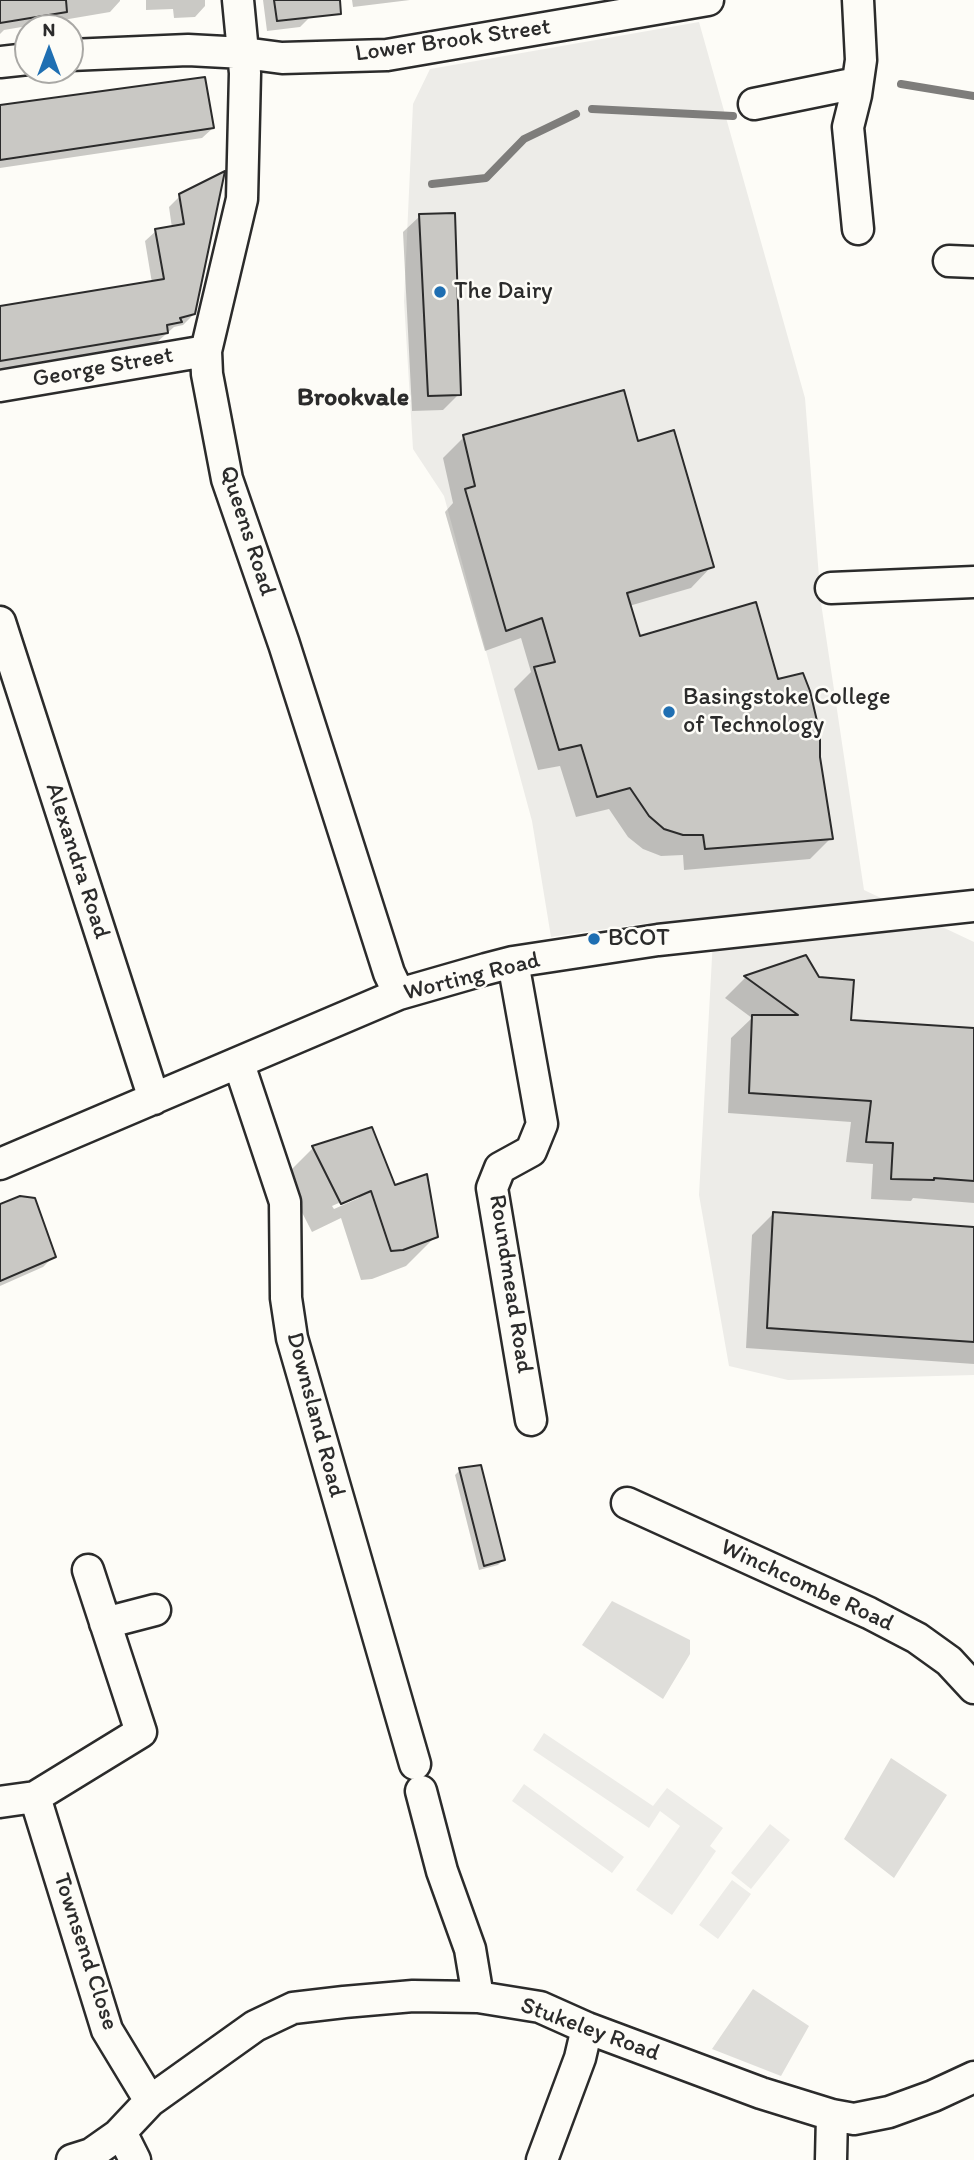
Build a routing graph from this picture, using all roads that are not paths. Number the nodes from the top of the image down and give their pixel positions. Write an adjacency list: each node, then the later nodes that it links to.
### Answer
1 (237, 0): 4 (street, Queens Road)
2 (708, 0): 4 (street, Lower Brook Street)
3 (858, 0): 6 (street)
4 (244, 53): 5 (street, Lower Brook Street); 9 (street, Queens Road)
5 (84, 54)
6 (857, 83): 7 (street); 8 (street)
7 (754, 104)
8 (858, 229)
9 (206, 351): 10 (street, George Street); 16 (street, Queens Road)
10 (0, 386)
11 (974, 582): 12 (street)
12 (831, 588)
13 (0, 622): 18 (street, Alexandra Road)
14 (974, 906): 15 (street, Worting Road)
15 (513, 962): 16 (street, Worting Road); 20 (street, Roundmead Road)
16 (399, 994): 17 (street, Worting Road)
17 (239, 1064): 18 (street, Worting Road); 28 (street, Downsland Road)
18 (154, 1099): 19 (street, Worting Road)
19 (0, 1164)
20 (531, 1420)
21 (627, 1503): 25 (street, Winchcombe Road)
22 (88, 1570): 24 (street)
23 (155, 1610): 24 (street)
24 (105, 1623): 26 (street)
25 (973, 1684)
26 (35, 1797): 27 (street); 31 (street, Townsend Close)
27 (0, 1802)
28 (478, 1997): 29 (street, Stukeley Road); 31 (street, Stukeley Road)
29 (587, 2028): 32 (street, Stukeley Road); 36 (street)
30 (974, 2077): 32 (street, Stukeley Road)
31 (150, 2101): 33 (street, Stukeley Road)
32 (832, 2115): 37 (street)
33 (118, 2135): 34 (street, Stukeley Road); 35 (street)
34 (72, 2160)
35 (135, 2160)
36 (542, 2160)
37 (831, 2160)

